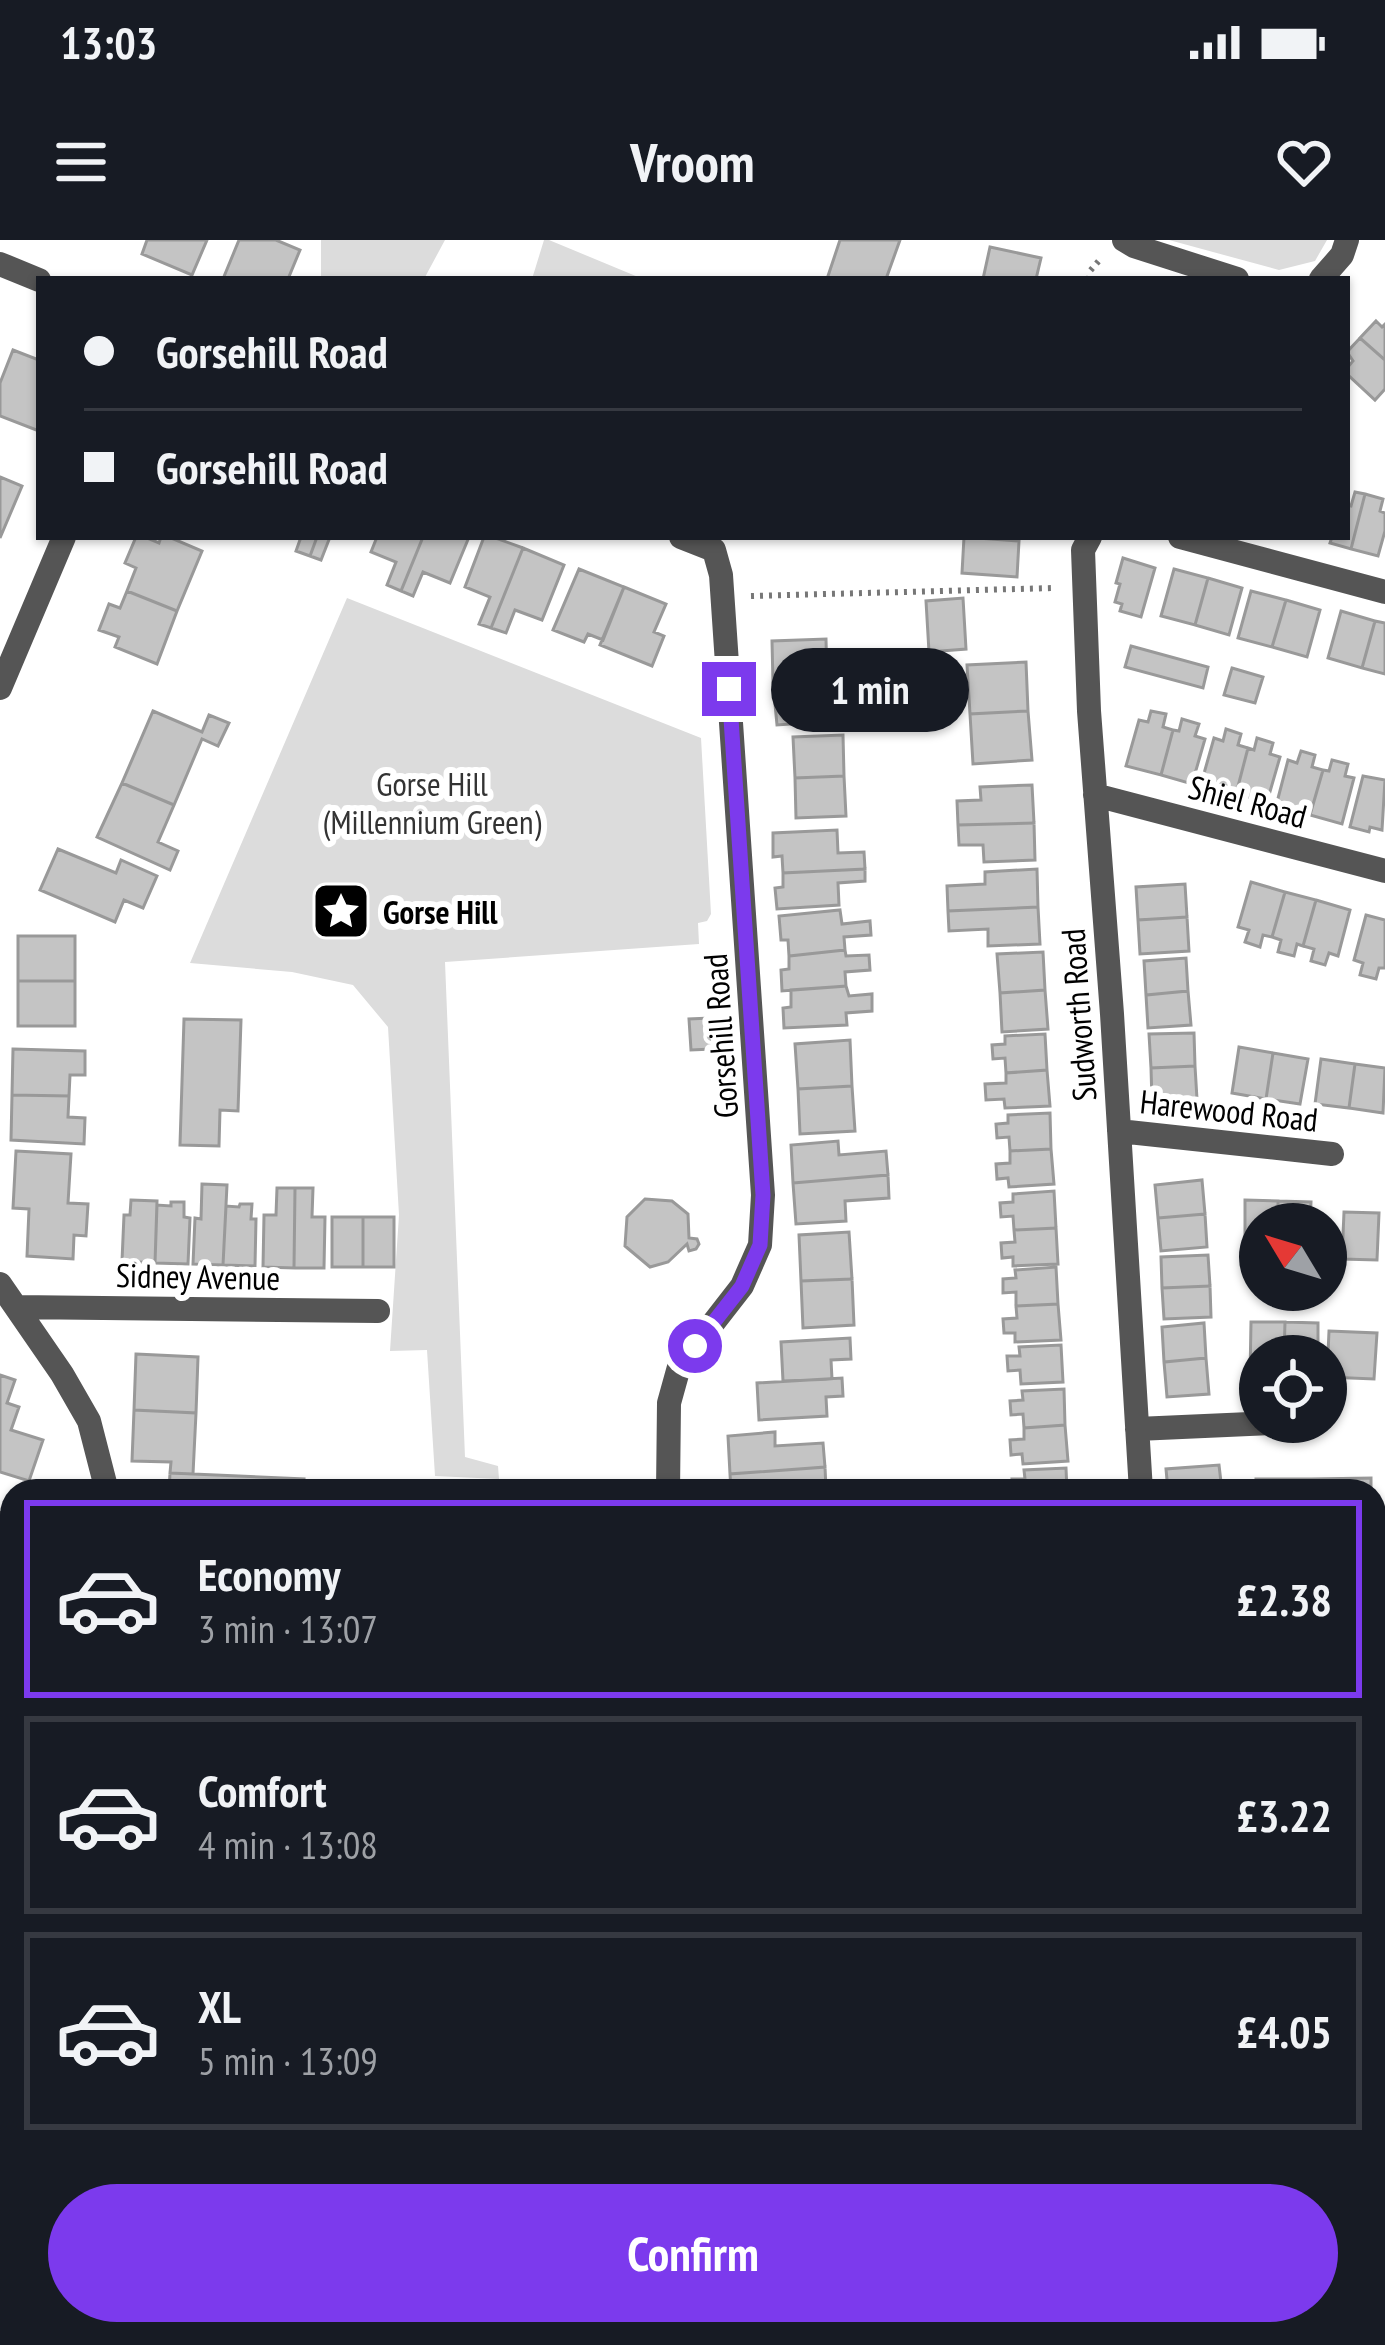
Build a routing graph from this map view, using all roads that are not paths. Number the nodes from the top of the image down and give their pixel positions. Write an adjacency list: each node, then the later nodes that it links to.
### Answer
1 (1124, 240): 4 (street)
2 (1347, 240): 5 (street)
3 (0, 264): 6 (street)
4 (1228, 276)
5 (1324, 276)
6 (36, 279)
7 (63, 540): 12 (street)
8 (689, 540): 23 (street, Gorsehill Road)
9 (1088, 540): 13 (street, Sudworth Road)
10 (1191, 540): 11 (street)
11 (1385, 592)
12 (0, 688)
13 (1095, 795): 14 (street, Shiel Road); 15 (street, Sudworth Road)
14 (1385, 871)
15 (1119, 1131): 16 (street, Harewood Road); 21 (street, Sudworth Road)
16 (1332, 1154)
17 (0, 1284): 18 (street)
18 (16, 1307): 19 (street, Sidney Avenue); 22 (street)
19 (378, 1311)
20 (1239, 1425): 21 (street)
21 (1137, 1430): 24 (street, Sudworth Road)
22 (104, 1479)
23 (668, 1479)
24 (1140, 1479)

